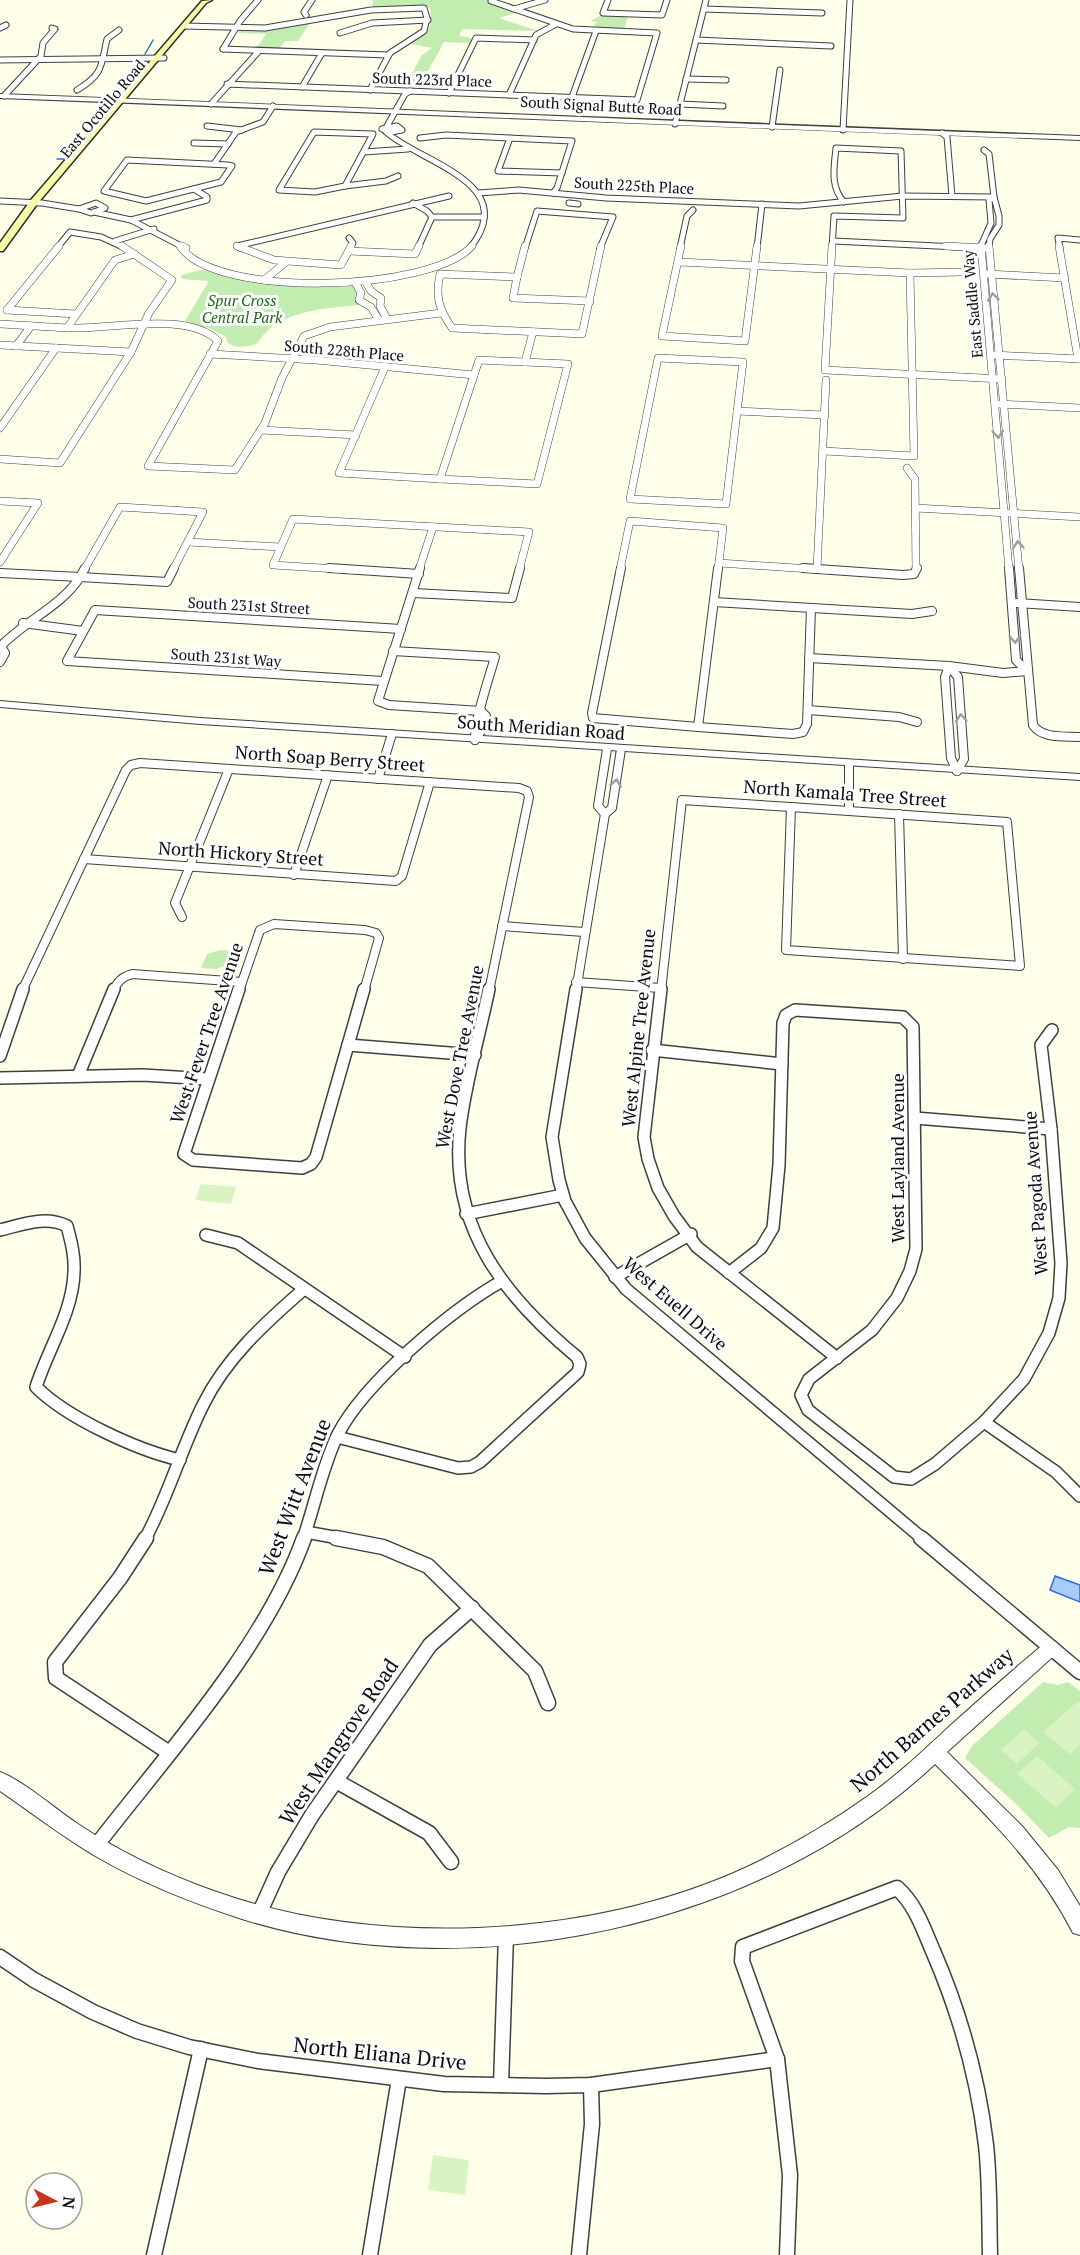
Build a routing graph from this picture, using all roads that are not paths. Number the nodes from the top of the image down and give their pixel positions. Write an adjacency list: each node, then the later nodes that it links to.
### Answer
1 (209, 0): 20 (main road, East Ocotillo Road)
2 (258, 0): 23 (street)
3 (312, 0): 16 (street)
4 (545, 0): 11 (street)
5 (608, 0): 15 (street)
6 (667, 0): 15 (street)
7 (706, 0): 12 (street)
8 (850, 0): 62 (street)
9 (493, 1): 11 (street)
10 (368, 4): 13 (street)
11 (514, 9): 18 (street)
12 (704, 9): 14 (street); 29 (street)
13 (371, 10): 17 (street); 23 (street)
14 (822, 13)
15 (633, 14): 26 (street)
16 (306, 15)
17 (429, 20): 27 (street); 33 (street)
18 (556, 24): 25 (street); 28 (street)
19 (6, 25): 21 (street)
20 (189, 26): 23 (street); 35 (main road, East Ocotillo Road)
21 (0, 28)
22 (52, 28): 37 (street)
23 (238, 28): 31 (street)
24 (119, 30): 34 (street)
25 (596, 31): 26 (street); 49 (street)
26 (628, 32): 49 (street, South 223rd Place)
27 (340, 33)
28 (534, 40): 46 (street); 47 (street)
29 (696, 40): 30 (street); 39 (street)
30 (831, 45)
31 (259, 51): 32 (street); 41 (street)
32 (322, 53): 33 (street); 42 (street)
33 (388, 55): 44 (street)
34 (105, 57): 35 (street); 37 (street); 43 (street)
35 (161, 58): 50 (main road, East Ocotillo Road)
36 (0, 60): 37 (street)
37 (38, 61): 48 (street)
38 (780, 70): 58 (street)
39 (686, 79): 40 (street); 52 (street)
40 (726, 80)
41 (227, 84): 42 (street, South 223rd Place); 51 (street)
42 (302, 87): 44 (street, South 223rd Place)
43 (77, 90)
44 (370, 90): 45 (street, South 223rd Place)
45 (410, 91): 46 (street, South 223rd Place); 55 (street)
46 (448, 93): 47 (street, South 223rd Place)
47 (509, 95): 49 (street, South 223rd Place)
48 (2, 96): 50 (street, South Signal Butte Road)
49 (572, 97)
50 (125, 101): 51 (street, South Signal Butte Road); 90 (main road, East Ocotillo Road)
51 (211, 104): 53 (street, South Signal Butte Road)
52 (680, 104): 54 (street); 56 (street)
53 (273, 106): 55 (street, South Signal Butte Road); 61 (street)
54 (723, 106)
55 (400, 110): 56 (street, South Signal Butte Road); 59 (street); 60 (street)
56 (675, 124): 58 (street, South Signal Butte Road)
57 (207, 126): 61 (street)
58 (772, 127): 62 (street, South Signal Butte Road)
59 (387, 129): 60 (street); 67 (street)
60 (399, 129): 67 (street)
61 (242, 130): 69 (street)
62 (843, 130): 63 (street, South Signal Butte Road)
63 (942, 133): 66 (street, South Signal Butte Road); 81 (street); 82 (street)
64 (420, 138): 65 (street)
65 (510, 138): 74 (street); 74 (street)
66 (1080, 138)
67 (397, 139): 70 (street)
68 (194, 143): 69 (street)
69 (228, 144): 73 (street)
70 (408, 148): 72 (street); 79 (street)
71 (984, 150): 87 (street)
72 (364, 152): 76 (street); 76 (street)
73 (214, 164): 77 (street); 78 (street)
74 (562, 173): 80 (street)
75 (398, 177): 76 (street)
76 (345, 186)
77 (194, 189): 78 (street); 91 (street)
78 (187, 191): 91 (street)
79 (478, 193): 80 (street, South 225th Place); 105 (street)
80 (553, 193): 83 (street, South 225th Place)
81 (945, 194): 82 (street, South 225th Place); 84 (street, South 225th Place)
82 (952, 194): 87 (street, South 225th Place)
83 (574, 195): 86 (street, South 225th Place); 93 (street)
84 (903, 195): 89 (street, South 225th Place); 89 (street); 111 (street)
85 (449, 196): 92 (street)
86 (584, 196): 95 (street); 96 (street, South 225th Place)
87 (994, 196): 112 (street, East Saddle Way); 114 (street, East Saddle Way)
88 (0, 201): 90 (street)
89 (842, 201): 96 (street, South 225th Place)
90 (38, 202): 94 (street); 98 (street); 113 (main road, East Ocotillo Road)
91 (203, 202): 106 (street)
92 (413, 203): 104 (street); 117 (street)
93 (569, 203): 95 (street); 101 (street)
94 (89, 204): 97 (street); 98 (street)
95 (578, 204): 102 (street)
96 (762, 204): 119 (street)
97 (105, 207): 100 (street); 103 (street)
98 (79, 209): 100 (street)
99 (693, 210): 118 (street)
100 (94, 213): 103 (street)
101 (562, 213): 102 (street); 125 (street)
102 (572, 213): 131 (street)
103 (119, 216): 106 (street)
104 (432, 217): 105 (street); 115 (street)
105 (484, 217): 128 (street)
106 (131, 220): 107 (street)
107 (153, 230): 110 (street); 127 (street)
108 (349, 238): 115 (street)
109 (1080, 240): 126 (street)
110 (115, 241): 116 (street); 133 (street)
111 (832, 241): 112 (street); 120 (street)
112 (980, 248): 114 (street); 123 (street, East Saddle Way)
113 (0, 249)
114 (989, 249): 124 (street, East Saddle Way)
115 (349, 251): 117 (street)
116 (135, 254): 133 (street); 138 (street)
117 (286, 262): 127 (street)
118 (679, 262): 119 (street); 119 (street)
119 (754, 266): 120 (street)
120 (831, 270): 122 (street); 151 (street)
121 (964, 272): 122 (street)
122 (910, 273): 151 (street)
123 (983, 274): 124 (street); 146 (street, East Saddle Way)
124 (990, 274): 126 (street); 146 (street, East Saddle Way, one-way to 124)
125 (517, 277): 131 (street); 132 (street)
126 (1065, 278): 148 (street)
127 (264, 280): 128 (street)
128 (360, 281): 129 (street); 130 (street)
129 (377, 298): 130 (street); 134 (street)
130 (363, 299): 135 (street)
131 (590, 302): 140 (street)
132 (441, 313): 134 (street); 140 (street)
133 (76, 314): 139 (street)
134 (387, 319): 135 (street)
135 (379, 320): 147 (street)
136 (0, 324): 137 (street)
137 (31, 326): 139 (street); 142 (street)
138 (144, 326): 139 (street); 144 (street); 145 (street)
139 (67, 328)
140 (533, 332): 149 (street)
141 (0, 345): 142 (street)
142 (16, 346): 143 (street)
143 (56, 348): 144 (street); 161 (street)
144 (131, 352): 165 (street)
145 (210, 354): 147 (street, South 228th Place); 162 (street)
146 (995, 355): 148 (street); 153 (street, East Saddle Way); 154 (street, East Saddle Way)
147 (292, 358): 150 (street, South 228th Place); 162 (street)
148 (1079, 359)
149 (525, 362): 152 (street); 167 (street)
150 (386, 367): 152 (street, South 228th Place); 163 (street)
151 (912, 374): 153 (street); 164 (street)
152 (474, 375): 167 (street)
153 (993, 379): 154 (street); 156 (street, East Saddle Way)
154 (1002, 379): 157 (street, East Saddle Way)
155 (826, 380): 160 (street)
156 (996, 404): 157 (street); 171 (street, East Saddle Way, one-way to 171)
157 (1005, 404): 158 (street); 172 (street, East Saddle Way)
158 (1080, 408)
159 (737, 411): 160 (street); 169 (street); 169 (street)
160 (825, 415): 164 (street)
161 (0, 428)
162 (261, 430): 163 (street)
163 (356, 435): 167 (street)
164 (824, 451): 180 (street)
165 (0, 459)
166 (907, 468): 170 (street)
167 (440, 479)
168 (0, 501): 178 (street)
169 (679, 501): 174 (street)
170 (915, 507): 171 (street); 180 (street)
171 (1005, 513): 172 (street); 186 (street, East Saddle Way)
172 (1015, 513): 173 (street); 187 (street, East Saddle Way, one-way to 172)
173 (1080, 517)
174 (676, 523): 179 (street); 205 (street)
175 (433, 527): 177 (street); 182 (street); 184 (street)
176 (188, 542): 177 (street); 183 (street); 183 (street)
177 (280, 547): 182 (street)
178 (1, 558)
179 (719, 563): 180 (street); 185 (street)
180 (817, 569)
181 (0, 573): 183 (street)
182 (419, 574): 184 (street)
183 (80, 577): 191 (street)
184 (412, 593): 192 (street)
185 (714, 602): 189 (street); 205 (street)
186 (1012, 603): 187 (street); 199 (street, East Saddle Way, one-way to 199)
187 (1023, 603): 188 (street); 199 (street, East Saddle Way)
188 (1080, 607)
189 (811, 608): 190 (street); 196 (street)
190 (932, 611)
191 (23, 623): 193 (street); 194 (street)
192 (401, 628): 193 (street, South 231st Street); 195 (street)
193 (83, 631): 200 (street, South 231st Way)
194 (0, 646): 197 (street)
195 (393, 651): 200 (street); 202 (street)
196 (809, 658): 198 (street); 203 (street)
197 (0, 662)
198 (949, 666): 199 (street); 213 (street)
199 (1027, 671): 207 (street, East Saddle Way)
200 (383, 681): 202 (street)
201 (0, 704): 206 (street, South Meridian Road)
202 (481, 711): 208 (street)
203 (808, 711): 204 (street); 205 (street)
204 (916, 722)
205 (698, 727)
206 (392, 734): 208 (street, South Meridian Road); 216 (street)
207 (1080, 737)
208 (475, 740): 209 (street, South Meridian Road)
209 (608, 749): 210 (street, South Meridian Road); 222 (street, West Euell Drive)
210 (621, 750): 211 (street, South Meridian Road); 222 (street, West Euell Drive, one-way to 210)
211 (849, 764): 213 (street, South Meridian Road); 221 (street)
212 (229, 769): 214 (street, North Soap Berry Street); 224 (street, North Soap Berry Street); 225 (street)
213 (957, 771): 215 (street, South Meridian Road)
214 (328, 775): 216 (street, North Soap Berry Street); 226 (street)
215 (1080, 777)
216 (378, 779): 217 (street, North Soap Berry Street)
217 (430, 782): 218 (street, North Soap Berry Street); 226 (street, North Hickory Street)
218 (527, 791): 228 (street, West Dove Tree Avenue)
219 (682, 800): 220 (street, North Kamala Tree Street); 233 (street, West Alpine Tree Avenue)
220 (791, 807): 221 (street, North Kamala Tree Street); 230 (street)
221 (849, 811): 223 (street, North Kamala Tree Street)
222 (605, 814): 229 (street, West Euell Drive)
223 (899, 814): 230 (street); 230 (street, North Kamala Tree Street)
224 (84, 859): 225 (street, North Hickory Street); 238 (street)
225 (189, 867): 226 (street, North Hickory Street); 227 (street)
226 (294, 875)
227 (182, 917)
228 (502, 926): 229 (street); 237 (street, West Dove Tree Avenue)
229 (584, 932): 232 (street, West Euell Drive)
230 (903, 959)
231 (242, 982): 235 (street, West Fever Tree Avenue); 240 (street); 242 (street, West Fever Tree Avenue)
232 (576, 982): 233 (street); 245 (street, West Euell Drive)
233 (660, 988): 236 (street, West Alpine Tree Avenue)
234 (1052, 1030): 244 (street, West Pagoda Avenue)
235 (348, 1045): 237 (street); 242 (street, West Fever Tree Avenue)
236 (652, 1050): 239 (street); 248 (street, West Alpine Tree Avenue)
237 (475, 1055): 246 (street, West Dove Tree Avenue)
238 (0, 1056)
239 (782, 1064): 243 (street, West Layland Avenue); 250 (street)
240 (78, 1076): 241 (street); 242 (street)
241 (0, 1078)
242 (208, 1079)
243 (915, 1118): 244 (street); 255 (street, West Layland Avenue)
244 (1051, 1129): 256 (street, West Pagoda Avenue)
245 (563, 1195): 246 (street); 251 (street, West Euell Drive)
246 (466, 1214): 252 (street, West Dove Tree Avenue)
247 (0, 1230): 258 (street)
248 (691, 1234): 250 (street, West Alpine Tree Avenue); 251 (street)
249 (206, 1235): 253 (street)
250 (729, 1272): 255 (street, West Alpine Tree Avenue)
251 (615, 1277): 263 (street, West Euell Drive)
252 (502, 1281): 254 (street, West Witt Avenue); 257 (street, West Dove Tree Avenue)
253 (304, 1289): 254 (street); 258 (street)
254 (405, 1358): 257 (street, West Witt Avenue)
255 (837, 1358): 259 (street, West Layland Avenue)
256 (984, 1422): 259 (street, West Pagoda Avenue); 260 (street)
257 (337, 1437): 261 (street, West Witt Avenue)
258 (180, 1460): 266 (street)
259 (911, 1479)
260 (1080, 1496)
261 (306, 1532): 262 (street); 266 (street, West Witt Avenue)
262 (472, 1608): 265 (street); 269 (street, West Mangrove Road)
263 (1051, 1648): 264 (street, West Euell Drive); 267 (street, North Barnes Parkway)
264 (1080, 1672)
265 (548, 1703)
266 (168, 1752): 270 (street, West Witt Avenue)
267 (934, 1752): 273 (street); 274 (street, North Barnes Parkway)
268 (0, 1780): 270 (street, North Barnes Parkway)
269 (336, 1781): 271 (street); 272 (street, West Mangrove Road)
270 (96, 1846): 272 (street, North Barnes Parkway)
271 (451, 1863)
272 (259, 1914): 274 (street, North Barnes Parkway)
273 (1080, 1926)
274 (506, 1935): 279 (street)
275 (0, 1956): 276 (street, North Eliana Drive)
276 (201, 2049): 278 (street, North Eliana Drive); 281 (street)
277 (777, 2059): 280 (street, North Eliana Drive); 284 (street); 285 (street)
278 (399, 2079): 279 (street, North Eliana Drive); 282 (street)
279 (501, 2085): 280 (street, North Eliana Drive)
280 (591, 2085): 283 (street)
281 (154, 2255)
282 (370, 2255)
283 (579, 2255)
284 (787, 2255)
285 (990, 2255)

